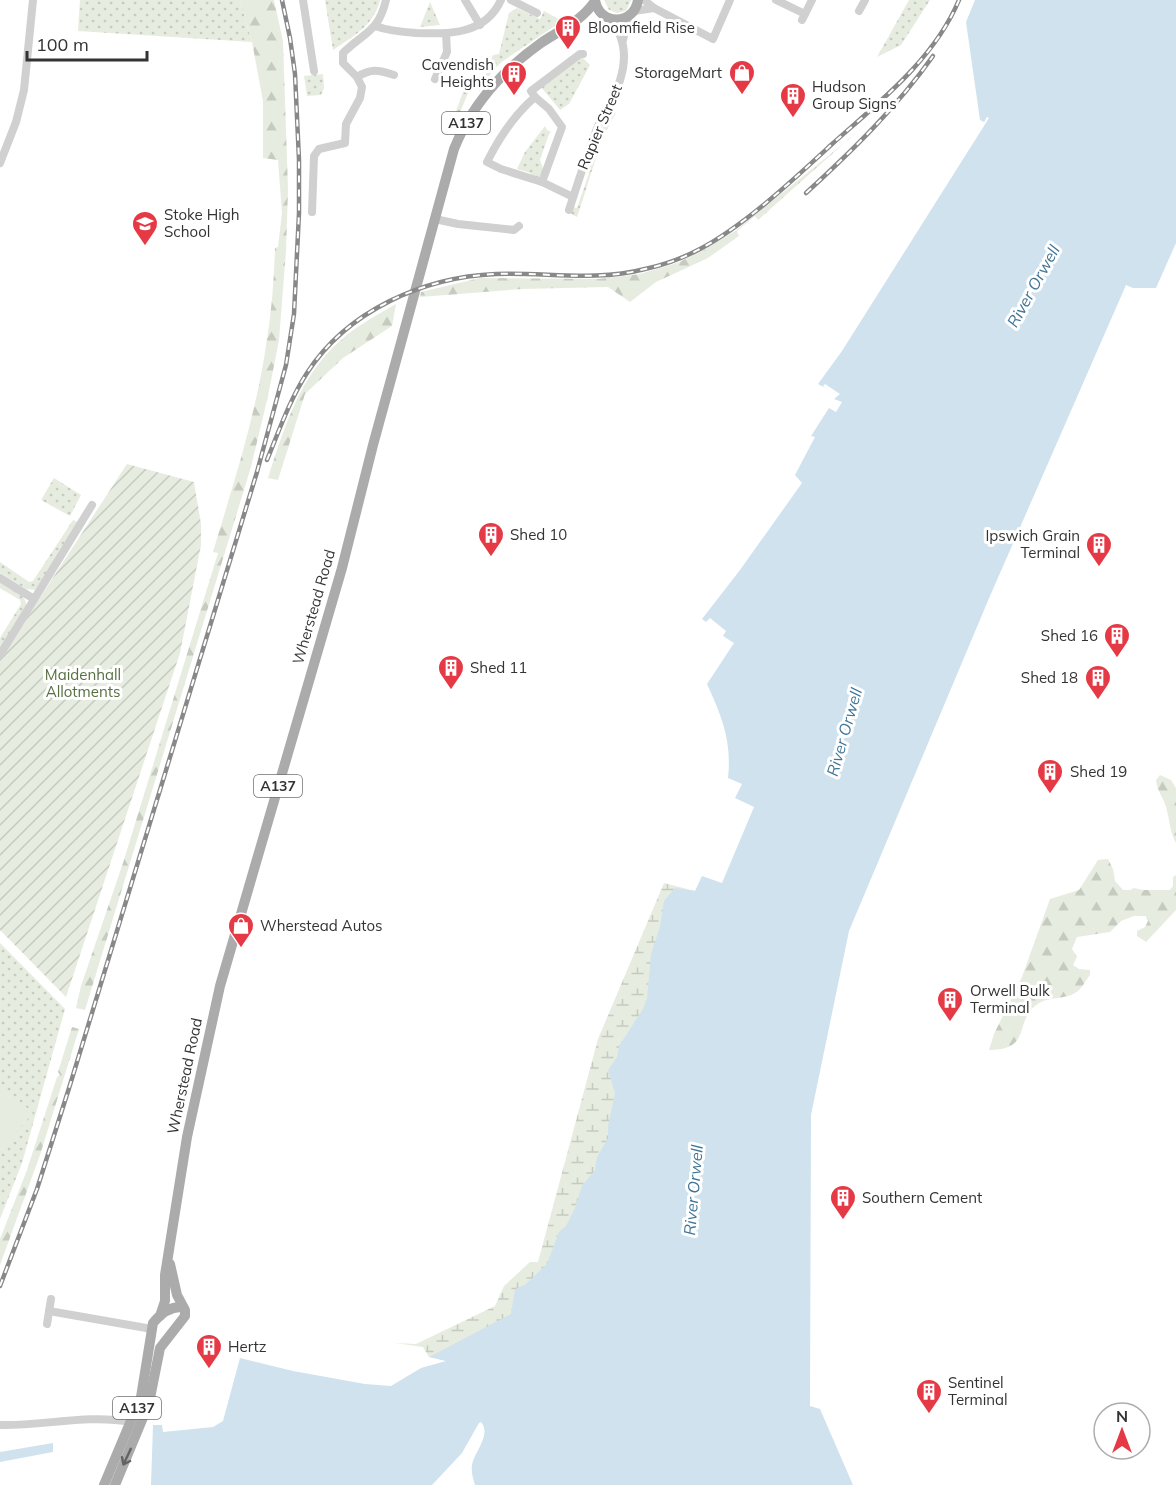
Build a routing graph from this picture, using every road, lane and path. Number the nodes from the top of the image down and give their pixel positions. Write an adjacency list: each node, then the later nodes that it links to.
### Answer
1 (33, 0): 29 (street)
2 (303, 0): 24 (street)
3 (386, 0): 20 (street)
4 (465, 0): 19 (street)
5 (501, 0): 19 (street)
6 (511, 0): 16 (street)
7 (644, 0): 13 (street)
8 (730, 0): 13 (street)
9 (776, 0): 10 (street)
10 (812, 0)
11 (865, 0): 14 (street)
12 (595, 1): 17 (main road, A137); 18 (main road, Wherstead Road / A137)
13 (654, 8): 15 (street)
14 (859, 11)
15 (631, 12): 17 (main road, A137); 22 (street, Rapier Street)
16 (537, 13)
17 (607, 18): 18 (main road, Wherstead Road / A137); 22 (street, Rapier Street)
18 (579, 20): 34 (main road, Wherstead Road / A137)
19 (480, 25): 21 (street)
20 (375, 26): 21 (street); 26 (street)
21 (446, 33): 27 (street)
22 (622, 43): 31 (street, Rapier Street)
23 (583, 54): 28 (street)
24 (314, 71)
25 (394, 75): 26 (street)
26 (357, 77): 33 (street)
27 (435, 79)
28 (535, 97): 30 (street); 30 (street)
29 (0, 163)
30 (542, 182): 31 (street)
31 (573, 197): 32 (street, Rapier Street)
32 (569, 210)
33 (312, 212)
34 (435, 219): 35 (street); 40 (main road, Wherstead Road / A137)
35 (519, 226)
36 (92, 505): 38 (street)
37 (0, 578): 38 (street)
38 (34, 599): 39 (street)
39 (0, 654)
40 (169, 1252): 42 (main road, Wherstead Road / A137); 44 (main road, Wherstead Road / A137)
41 (51, 1299): 43 (street)
42 (183, 1307): 44 (main road); 49 (main road, Wherstead Road / A137, one-way to 49)
43 (49, 1311): 45 (street); 46 (street)
44 (160, 1316): 46 (main road, Wherstead Road / A137)
45 (47, 1324)
46 (152, 1329): 47 (main road, Wherstead Road / A137)
47 (131, 1422): 48 (street); 49 (main road, Wherstead Road / A137)
48 (0, 1425)
49 (110, 1484)

